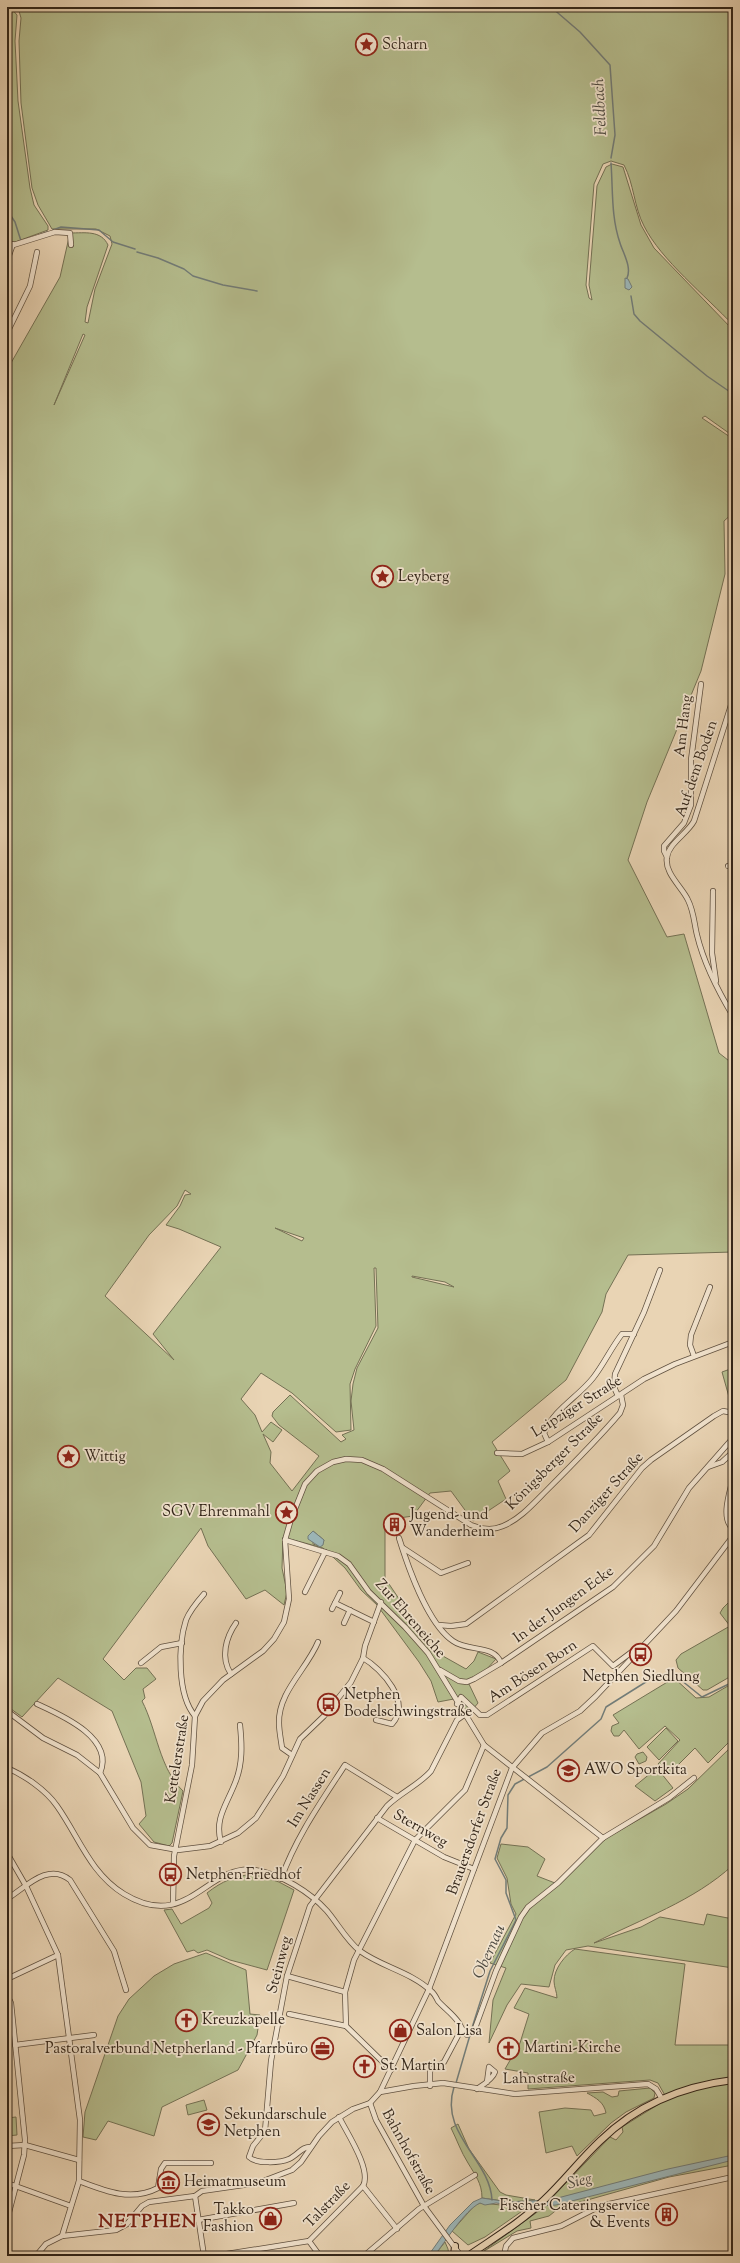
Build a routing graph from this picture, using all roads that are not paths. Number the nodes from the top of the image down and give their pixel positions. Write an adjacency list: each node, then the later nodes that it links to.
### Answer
1 (13, 244): 2 (street); 3 (street); 5 (street)
2 (71, 245)
3 (7, 247)
4 (37, 252): 6 (street)
5 (7, 261)
6 (7, 333)
7 (701, 684): 9 (street, Am Hang)
8 (733, 699): 9 (street, Auf dem Boden)
9 (667, 857): 11 (street)
10 (713, 891): 11 (street)
11 (716, 986): 12 (street)
12 (733, 1016)
13 (660, 1270): 15 (street, Königsberger Straße)
14 (710, 1287): 17 (street)
15 (634, 1334): 18 (street, Königsberger Straße); 21 (street)
16 (733, 1342): 17 (street, Leipziger Straße)
17 (694, 1356): 18 (street, Leipziger Straße)
18 (619, 1396): 21 (street, Leipziger Straße); 24 (street, Königsberger Straße)
19 (733, 1413): 46 (street, Danziger Straße)
20 (733, 1438): 25 (street, In der Jungen Ecke)
21 (548, 1442): 23 (street, Leipziger Straße)
22 (733, 1452): 25 (street, In der Jungen Ecke)
23 (497, 1453)
24 (338, 1460): 32 (street, Kettelerstraße)
25 (707, 1467): 52 (street, In der Jungen Ecke)
26 (733, 1478): 28 (street)
27 (733, 1500): 28 (street)
28 (728, 1502): 29 (street)
29 (733, 1529)
30 (733, 1536): 49 (street, Brauersdorfer Straße)
31 (399, 1538): 33 (street)
32 (285, 1540): 34 (street, Zur Ehreneiche); 54 (street, Kettelerstraße)
33 (402, 1548): 35 (street); 46 (street)
34 (325, 1552): 36 (street); 39 (street, Zur Ehreneiche)
35 (468, 1563)
36 (305, 1592)
37 (340, 1593): 40 (street)
38 (204, 1594): 48 (street)
39 (381, 1602): 43 (street); 53 (street, Zur Ehreneiche)
40 (335, 1603): 41 (street); 42 (street)
41 (332, 1609)
42 (350, 1610): 43 (street); 45 (street)
43 (374, 1622): 50 (street)
44 (236, 1623): 54 (street)
45 (344, 1623)
46 (439, 1624): 52 (street)
47 (318, 1642): 63 (street)
48 (182, 1644): 51 (street); 59 (street)
49 (641, 1649): 56 (street, Am Bösen Born); 65 (street, Brauersdorfer Straße)
50 (363, 1658): 60 (street); 63 (street)
51 (141, 1663)
52 (502, 1663): 53 (street, In der Jungen Ecke)
53 (439, 1669): 56 (street, Zur Ehreneiche)
54 (231, 1674): 59 (street, Kettelerstraße)
55 (37, 1704): 66 (street)
56 (457, 1704): 58 (street, Zur Ehreneiche)
57 (7, 1711): 66 (street)
58 (464, 1715): 62 (street, Zur Ehreneiche); 68 (street, Steinweg)
59 (195, 1716): 73 (street, Kettelerstraße)
60 (376, 1720)
61 (240, 1725): 72 (street)
62 (484, 1745): 65 (street, Zur Ehreneiche); 71 (street)
63 (292, 1755): 72 (street)
64 (7, 1768): 80 (street)
65 (512, 1768): 70 (street, Zur Ehreneiche); 75 (street, Brauersdorfer Straße)
66 (100, 1773): 73 (street)
67 (694, 1778): 70 (street)
68 (397, 1797): 69 (street, Steinweg); 76 (street, Im Nassen)
69 (377, 1818): 71 (street, Sternweg); 79 (street, Steinweg)
70 (603, 1838): 91 (street)
71 (415, 1840): 75 (street, Sternweg); 81 (street)
72 (221, 1842): 73 (street)
73 (175, 1850): 80 (street, Kettelerstraße)
74 (7, 1853): 77 (street)
75 (474, 1869): 85 (street, Brauersdorfer Straße)
76 (281, 1878): 79 (street); 80 (street)
77 (26, 1886): 78 (street); 82 (street); 86 (street)
78 (7, 1899)
79 (314, 1899): 81 (street); 83 (street, Steinweg)
80 (173, 1904)
81 (359, 1950): 85 (street); 87 (street)
82 (58, 1956): 84 (street); 93 (street)
83 (287, 1977): 87 (street); 106 (street, Steinweg)
84 (7, 1979)
85 (429, 1989): 91 (street); 95 (street, Brauersdorfer Straße)
86 (126, 1990)
87 (345, 1992): 90 (street)
88 (7, 1995): 94 (street)
89 (289, 2014): 90 (street)
90 (346, 2026): 95 (street)
91 (461, 2030): 98 (street)
92 (94, 2035): 93 (street)
93 (69, 2038): 94 (street); 107 (street)
94 (15, 2045): 104 (street)
95 (391, 2070): 100 (street, Brauersdorfer Straße)
96 (733, 2080): 101 (main road)
97 (487, 2082): 99 (street)
98 (430, 2086): 99 (street, Lahnstraße); 100 (street, Lahnstraße)
99 (477, 2090): 101 (street, Lahnstraße)
100 (380, 2092): 102 (street)
101 (662, 2098): 132 (main road)
102 (370, 2103): 103 (street); 118 (street, Bahnhofstraße)
103 (339, 2117): 106 (street); 114 (street, Talstraße)
104 (25, 2145): 105 (street); 107 (street); 113 (street)
105 (7, 2146)
106 (311, 2146): 115 (street)
107 (78, 2160): 111 (street)
108 (211, 2163): 111 (street)
109 (475, 2175): 118 (street)
110 (733, 2177): 133 (street)
111 (79, 2181): 117 (street)
112 (7, 2183): 113 (street)
113 (16, 2186): 117 (street); 119 (street)
114 (363, 2186): 121 (street, Talstraße); 123 (street, Talstraße)
115 (195, 2196): 120 (street); 122 (street)
116 (294, 2203): 120 (street)
117 (71, 2206): 122 (street)
118 (424, 2206): 121 (street, Bahnhofstraße); 124 (street)
119 (7, 2220)
120 (198, 2220): 126 (street)
121 (397, 2229): 129 (street, Bahnhofstraße)
122 (62, 2236): 125 (street)
123 (309, 2241): 127 (street, Talstraße); 128 (street, Talstraße)
124 (453, 2244): 130 (main road); 131 (street)
125 (36, 2256)
126 (204, 2256)
127 (214, 2256)
128 (320, 2256)
129 (364, 2256)
130 (454, 2256)
131 (461, 2256)
132 (468, 2256)
133 (504, 2256)

